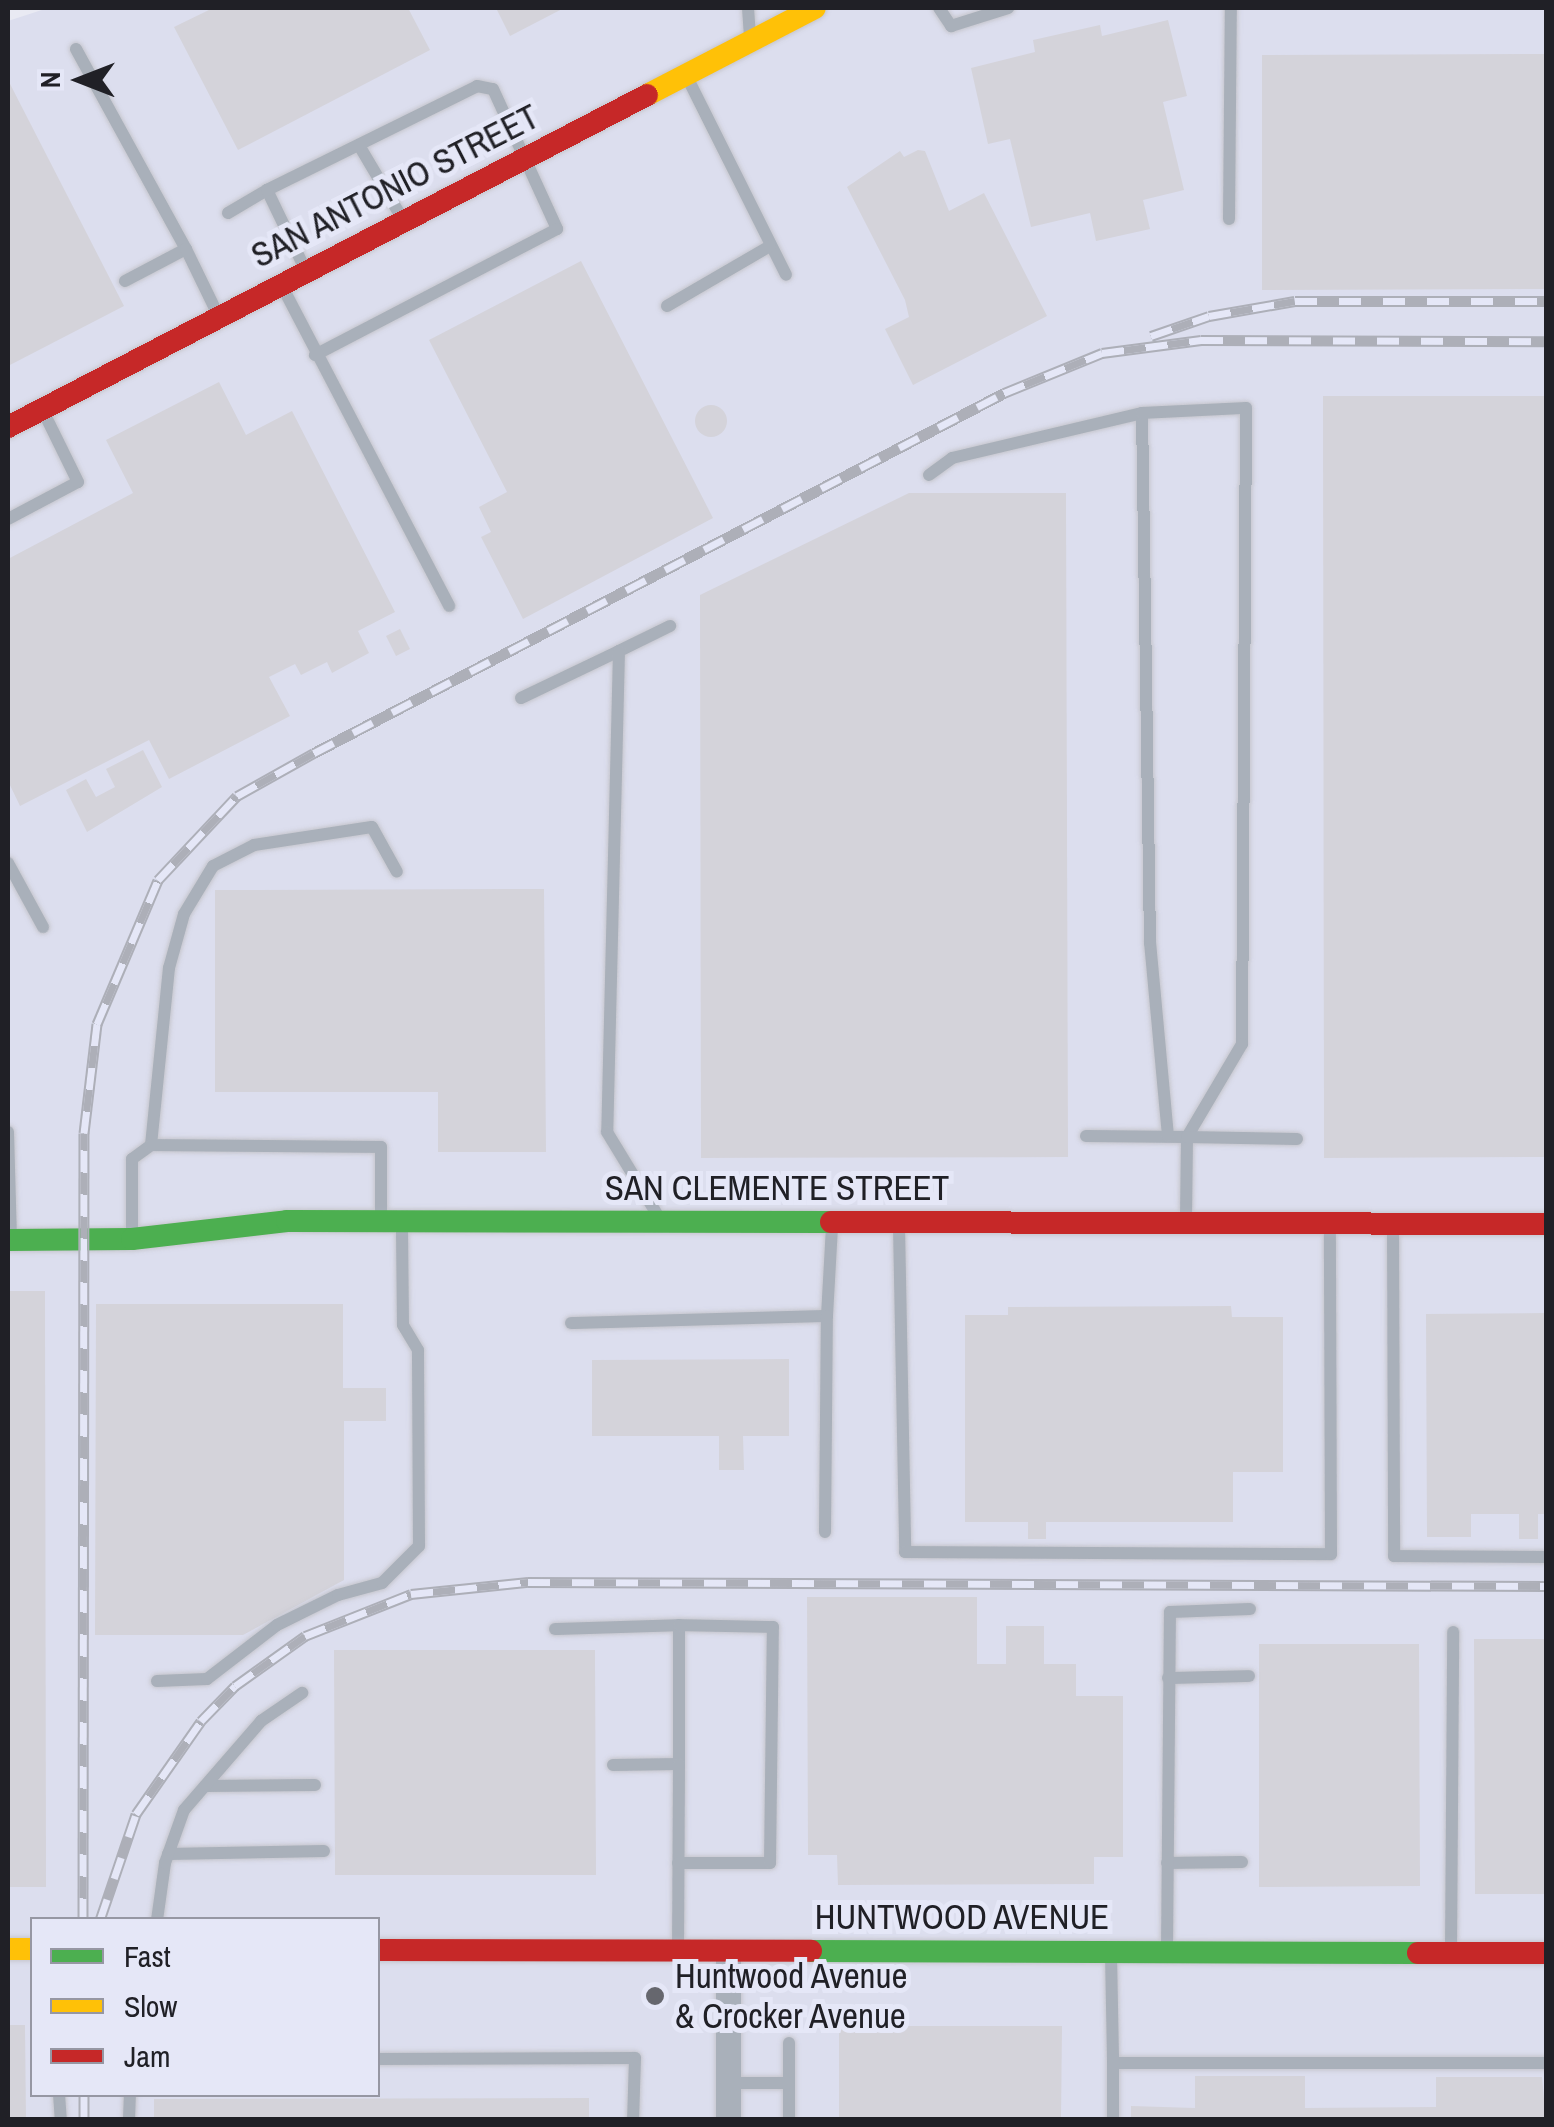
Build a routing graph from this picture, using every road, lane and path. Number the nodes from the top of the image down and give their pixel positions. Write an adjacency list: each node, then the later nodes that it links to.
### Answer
1 (748, 8): 6 (lane)
2 (815, 8): 6 (street, SAN ANTONIO STREET)
3 (939, 8): 4 (lane)
4 (1008, 8)
5 (1232, 8): 13 (lane)
6 (750, 41): 8 (street, SAN ANTONIO STREET)
7 (76, 49): 16 (lane)
8 (686, 75): 10 (street, SAN ANTONIO STREET); 15 (lane)
9 (360, 146): 10 (lane); 11 (lane); 14 (lane)
10 (522, 160): 14 (street, SAN ANTONIO STREET); 23 (lane)
11 (268, 190): 12 (lane); 17 (lane)
12 (228, 213)
13 (1229, 219)
14 (404, 220): 17 (street, SAN ANTONIO STREET)
15 (770, 246): 18 (lane); 21 (lane)
16 (186, 249): 19 (lane); 22 (lane)
17 (306, 272): 20 (street, SAN ANTONIO STREET)
18 (786, 275)
19 (125, 281)
20 (282, 284): 22 (street, SAN ANTONIO STREET); 23 (lane)
21 (667, 306)
22 (220, 317): 24 (street, SAN ANTONIO STREET)
23 (314, 355): 29 (lane)
24 (42, 409): 26 (street, SAN ANTONIO STREET); 28 (lane)
25 (1142, 413): 27 (lane); 38 (lane); 39 (lane)
26 (8, 427)
27 (929, 476)
28 (8, 519)
29 (449, 606)
30 (670, 626): 31 (lane)
31 (619, 651): 32 (lane); 43 (lane)
32 (521, 698)
33 (8, 862): 35 (lane)
34 (397, 872): 41 (lane)
35 (43, 928)
36 (8, 1132): 51 (lane)
37 (1086, 1136): 38 (lane)
38 (1168, 1136): 39 (lane)
39 (1188, 1137): 40 (lane); 46 (lane)
40 (1298, 1139)
41 (151, 1145): 42 (lane); 50 (lane)
42 (392, 1222): 43 (street, SAN CLEMENTE STREET); 50 (street, SAN CLEMENTE STREET); 62 (lane)
43 (662, 1223): 44 (street, SAN CLEMENTE STREET)
44 (832, 1223): 45 (street, SAN CLEMENTE STREET); 52 (lane)
45 (899, 1223): 46 (street, SAN CLEMENTE STREET); 47 (lane)
46 (1186, 1224): 47 (street, SAN CLEMENTE STREET)
47 (1330, 1224): 48 (street, SAN CLEMENTE STREET)
48 (1393, 1224): 49 (street, SAN CLEMENTE STREET); 55 (lane)
49 (1546, 1224)
50 (132, 1239): 51 (street, SAN CLEMENTE STREET)
51 (9, 1240)
52 (827, 1316): 53 (lane); 54 (lane)
53 (571, 1323)
54 (825, 1532)
55 (1546, 1557)
56 (1250, 1609): 61 (lane)
57 (679, 1625): 58 (lane); 64 (lane); 72 (lane)
58 (555, 1628)
59 (1454, 1632): 79 (lane)
60 (1250, 1676): 61 (lane)
61 (1168, 1678): 70 (lane)
62 (157, 1682)
63 (302, 1693): 67 (lane)
64 (679, 1764): 65 (lane); 72 (lane)
65 (613, 1766)
66 (315, 1785): 67 (lane)
67 (205, 1786): 69 (lane)
68 (324, 1851): 69 (lane)
69 (168, 1854): 73 (lane)
70 (1167, 1862): 71 (lane); 78 (lane)
71 (1242, 1862)
72 (678, 1863): 75 (lane)
73 (158, 1917)
74 (380, 1950): 75 (street, HUNTWOOD AVENUE)
75 (678, 1952): 76 (street, HUNTWOOD AVENUE)
76 (728, 1952): 77 (street, HUNTWOOD AVENUE); 85 (street)
77 (1111, 1952): 78 (street, HUNTWOOD AVENUE); 83 (lane)
78 (1167, 1953): 79 (street, HUNTWOOD AVENUE)
79 (1450, 1953): 80 (street, HUNTWOOD AVENUE)
80 (1546, 1954)
81 (789, 2043): 86 (lane)
82 (380, 2059): 87 (lane)
83 (1113, 2063): 84 (lane); 90 (lane)
84 (1546, 2063)
85 (728, 2084): 86 (lane); 88 (street)
86 (789, 2084): 89 (lane)
87 (634, 2120)
88 (728, 2120)
89 (789, 2120)
90 (1113, 2120)

